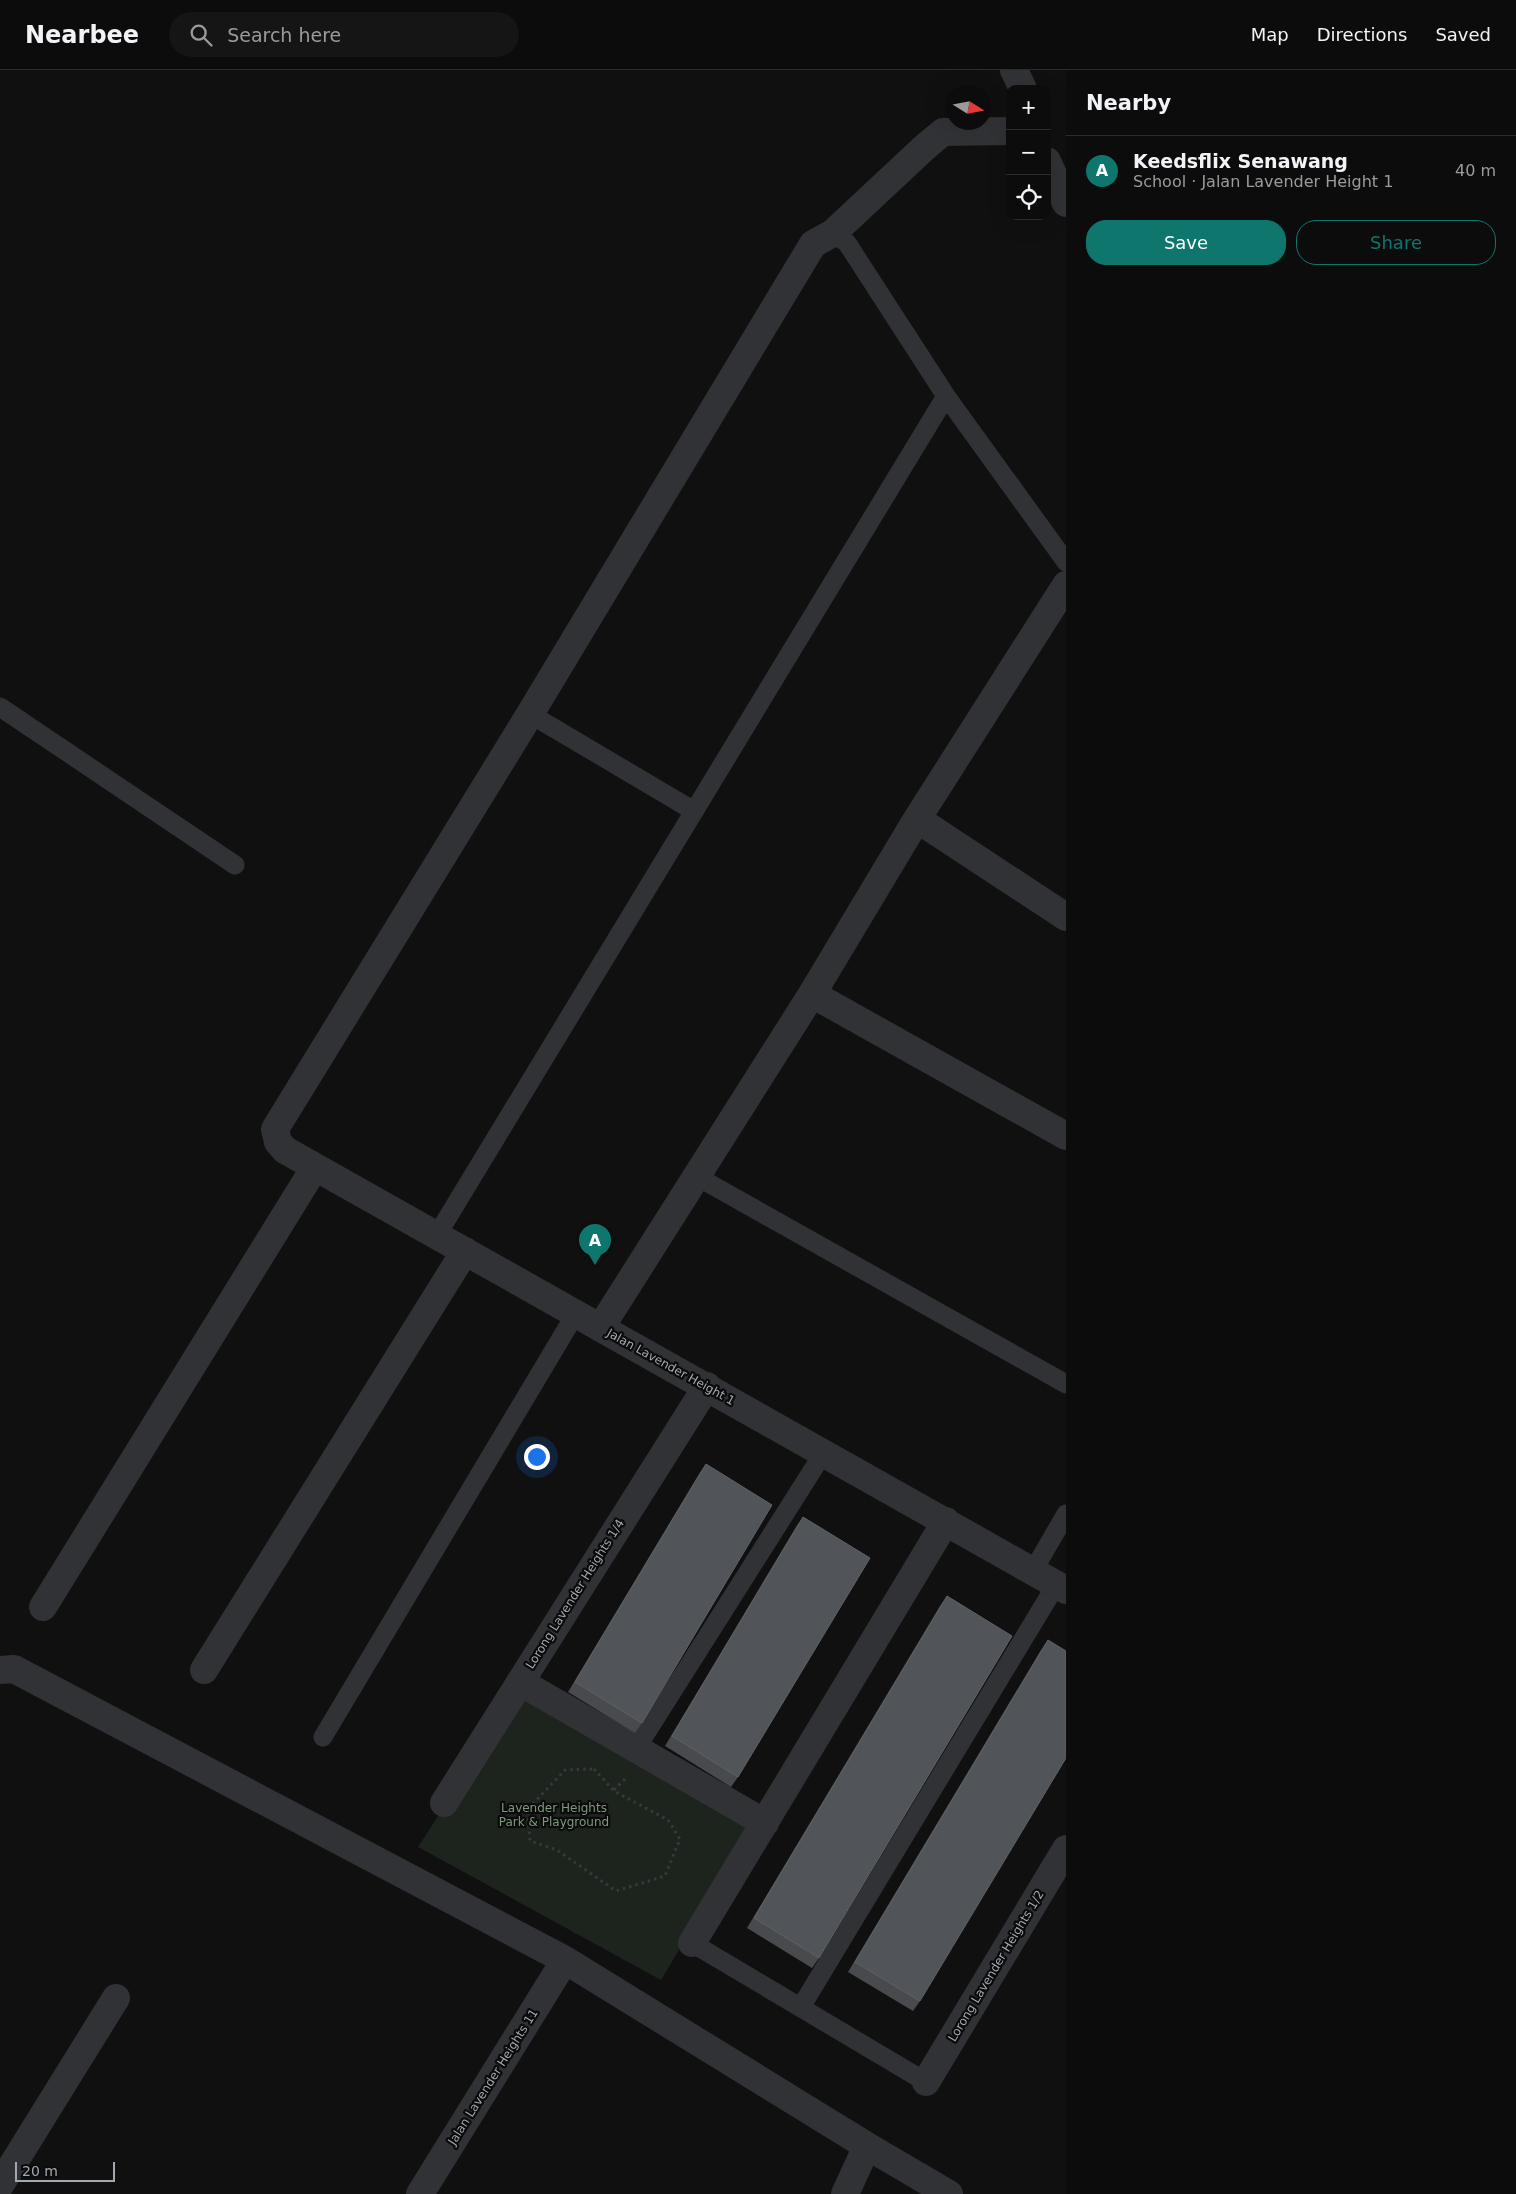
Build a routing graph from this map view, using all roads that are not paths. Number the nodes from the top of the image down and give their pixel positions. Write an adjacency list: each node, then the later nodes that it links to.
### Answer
1 (1014, 70): 2 (street)
2 (1021, 85)
3 (1006, 131): 6 (street)
4 (1051, 170): 5 (street)
5 (1066, 203)
6 (833, 233): 7 (lane); 11 (street)
7 (946, 396): 8 (lane); 12 (lane)
8 (1066, 562)
9 (1066, 585): 13 (street)
10 (0, 707): 14 (lane)
11 (530, 714): 12 (lane); 18 (street, Jalan Lavender Height 1)
12 (694, 811): 20 (lane)
13 (917, 819): 15 (street); 16 (street)
14 (236, 865)
15 (1066, 917)
16 (812, 994): 17 (street); 19 (street)
17 (1066, 1136)
18 (315, 1167): 20 (street, Jalan Lavender Height 1); 30 (street)
19 (696, 1176): 23 (street); 24 (lane)
20 (437, 1235): 21 (street, Jalan Lavender Height 1)
21 (465, 1251): 22 (street, Jalan Lavender Height 1); 32 (street)
22 (576, 1313): 23 (street, Jalan Lavender Height 1); 34 (lane)
23 (601, 1327): 25 (street, Jalan Lavender Height 1)
24 (1066, 1384)
25 (706, 1386): 26 (street, Jalan Lavender Height 1); 33 (street, Lorong Lavender Heights 1/4)
26 (824, 1452): 28 (street, Jalan Lavender Height 1); 35 (lane)
27 (1066, 1514): 29 (lane)
28 (946, 1521): 29 (street, Jalan Lavender Height 1); 37 (street)
29 (1052, 1582): 42 (lane)
30 (43, 1607)
31 (0, 1670): 40 (street)
32 (204, 1670)
33 (520, 1682): 35 (street); 36 (street, Lorong Lavender Heights 1/4)
34 (323, 1737)
35 (636, 1749): 37 (street)
36 (444, 1802)
37 (764, 1823): 39 (street)
38 (1066, 1849): 43 (street, Lorong Lavender Heights 1/2)
39 (692, 1943): 42 (lane)
40 (565, 1960): 44 (street); 46 (street, Jalan Lavender Heights 11)
41 (116, 1998): 45 (street)
42 (801, 2007): 43 (lane)
43 (926, 2082)
44 (867, 2146): 47 (street); 48 (street)
45 (0, 2185)
46 (420, 2194)
47 (845, 2194)
48 (949, 2194)

